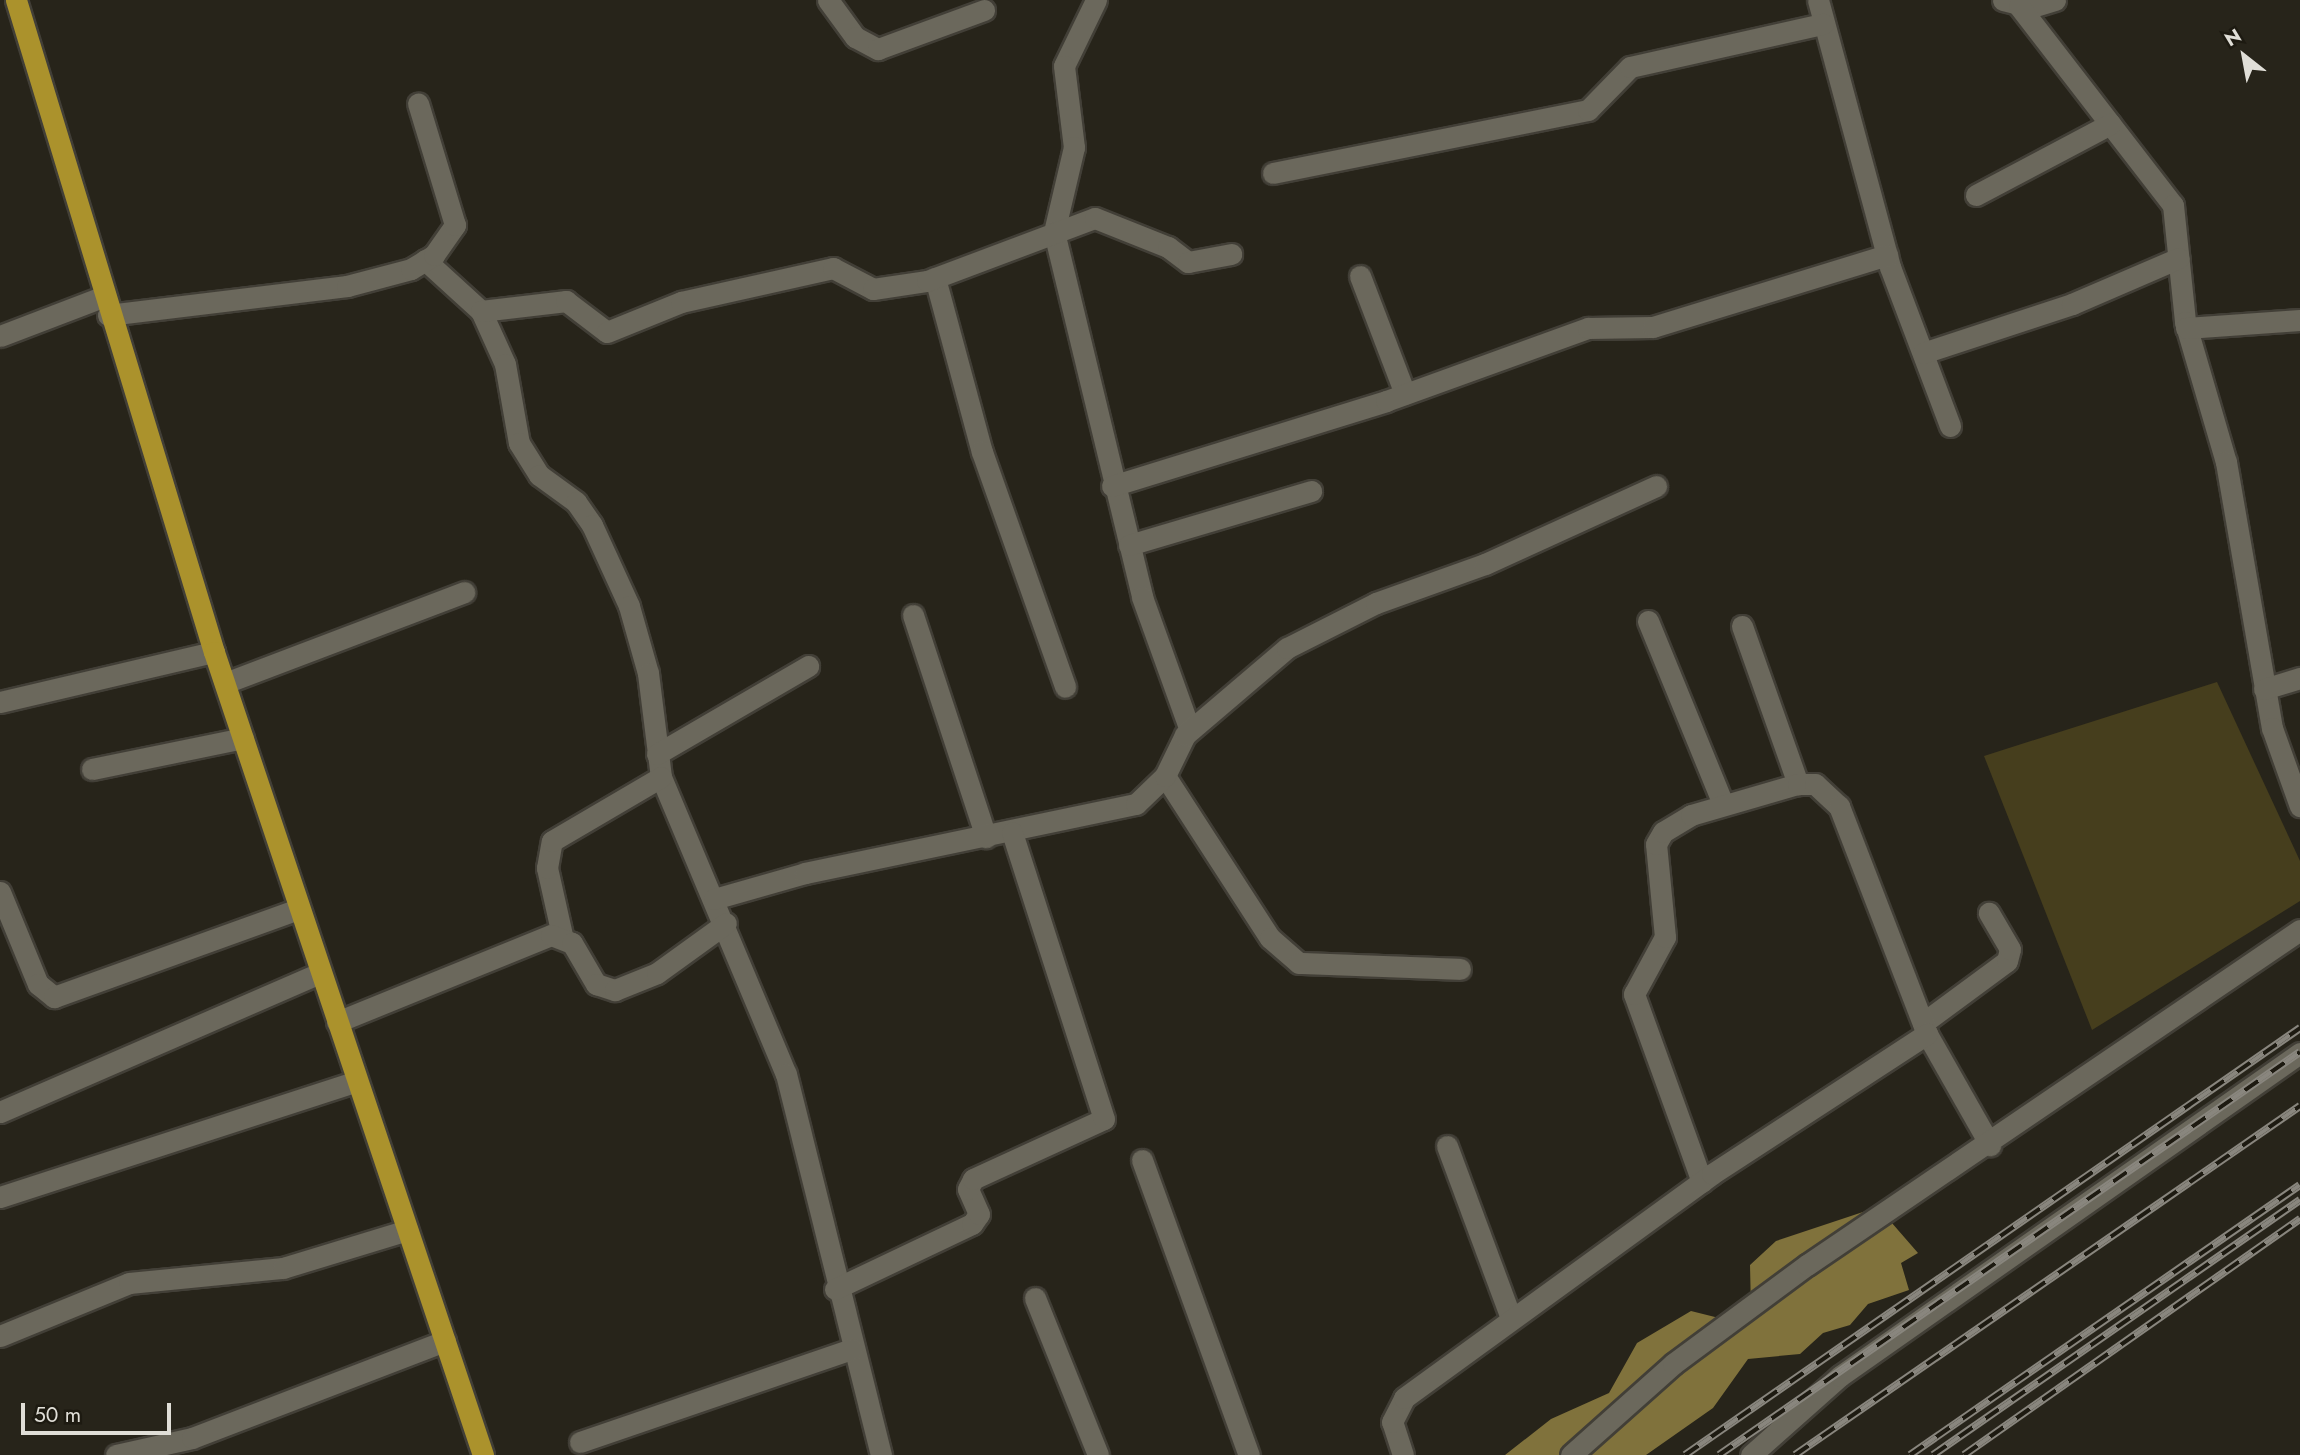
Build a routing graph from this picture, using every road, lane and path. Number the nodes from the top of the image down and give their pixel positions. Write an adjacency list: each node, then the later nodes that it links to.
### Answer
1 (16, 0): 20 (highway)
2 (828, 0): 7 (street)
3 (1096, 0): 13 (street)
4 (1818, 0): 8 (street)
5 (2055, 0): 6 (street)
6 (2011, 3): 10 (street)
7 (984, 10)
8 (1823, 24): 11 (street); 15 (street)
9 (418, 103): 17 (street)
10 (2110, 124): 12 (street); 16 (street)
11 (1273, 173)
12 (1976, 195)
13 (1054, 232): 14 (street); 19 (street); 28 (street)
14 (1231, 254)
15 (1887, 255): 25 (street); 26 (street)
16 (2179, 258): 23 (street); 25 (street)
17 (425, 260): 20 (street); 21 (street)
18 (1360, 276): 26 (street)
19 (935, 278): 21 (street); 40 (street)
20 (105, 306): 24 (street); 36 (highway)
21 (481, 311): 45 (street)
22 (2300, 320): 23 (street)
23 (2186, 328): 41 (street)
24 (0, 336)
25 (1923, 353): 27 (street)
26 (1405, 394): 28 (street)
27 (1950, 426)
28 (1112, 486): 31 (street)
29 (1656, 486): 43 (street)
30 (1311, 491): 31 (street)
31 (1129, 545): 43 (street)
32 (464, 592): 39 (street)
33 (913, 615): 53 (street)
34 (1648, 621): 50 (street)
35 (1742, 626): 49 (street)
36 (214, 652): 39 (highway); 42 (street)
37 (807, 666): 45 (street)
38 (2300, 678): 41 (street)
39 (225, 683): 44 (highway)
40 (1065, 687)
41 (2264, 689): 51 (street)
42 (0, 702)
43 (1190, 730): 47 (street)
44 (243, 738): 46 (street); 56 (highway)
45 (657, 754): 48 (street)
46 (92, 769)
47 (1165, 776): 52 (street); 61 (street)
48 (661, 777): 55 (street); 60 (street)
49 (1798, 784): 50 (street); 64 (street)
50 (1724, 804): 71 (street)
51 (2300, 806)
52 (1012, 832): 53 (street); 74 (street)
53 (986, 837): 55 (street)
54 (0, 892): 56 (street)
55 (714, 899): 58 (street)
56 (299, 909): 62 (highway)
57 (1989, 913): 64 (street)
58 (726, 923): 60 (street); 74 (street)
59 (2300, 930): 68 (street)
60 (562, 935): 63 (street)
61 (1460, 969)
62 (320, 973): 63 (highway); 67 (street)
63 (337, 1022): 66 (highway)
64 (1925, 1029): 68 (street); 71 (street)
65 (2300, 1053): 88 (street)
66 (356, 1081): 72 (street); 73 (highway)
67 (0, 1112)
68 (1990, 1145): 87 (street)
69 (1447, 1146): 76 (street)
70 (1142, 1160): 85 (street)
71 (1702, 1182): 76 (street)
72 (0, 1197)
73 (407, 1230): 77 (street); 78 (highway)
74 (835, 1289): 79 (street)
75 (1035, 1298): 84 (street)
76 (1511, 1318): 86 (street)
77 (0, 1336)
78 (445, 1341): 81 (street); 82 (highway)
79 (852, 1349): 80 (street); 83 (street)
80 (580, 1441)
81 (116, 1455)
82 (483, 1455)
83 (881, 1455)
84 (1098, 1455)
85 (1249, 1455)
86 (1403, 1455)
87 (1571, 1455)
88 (1751, 1455)

